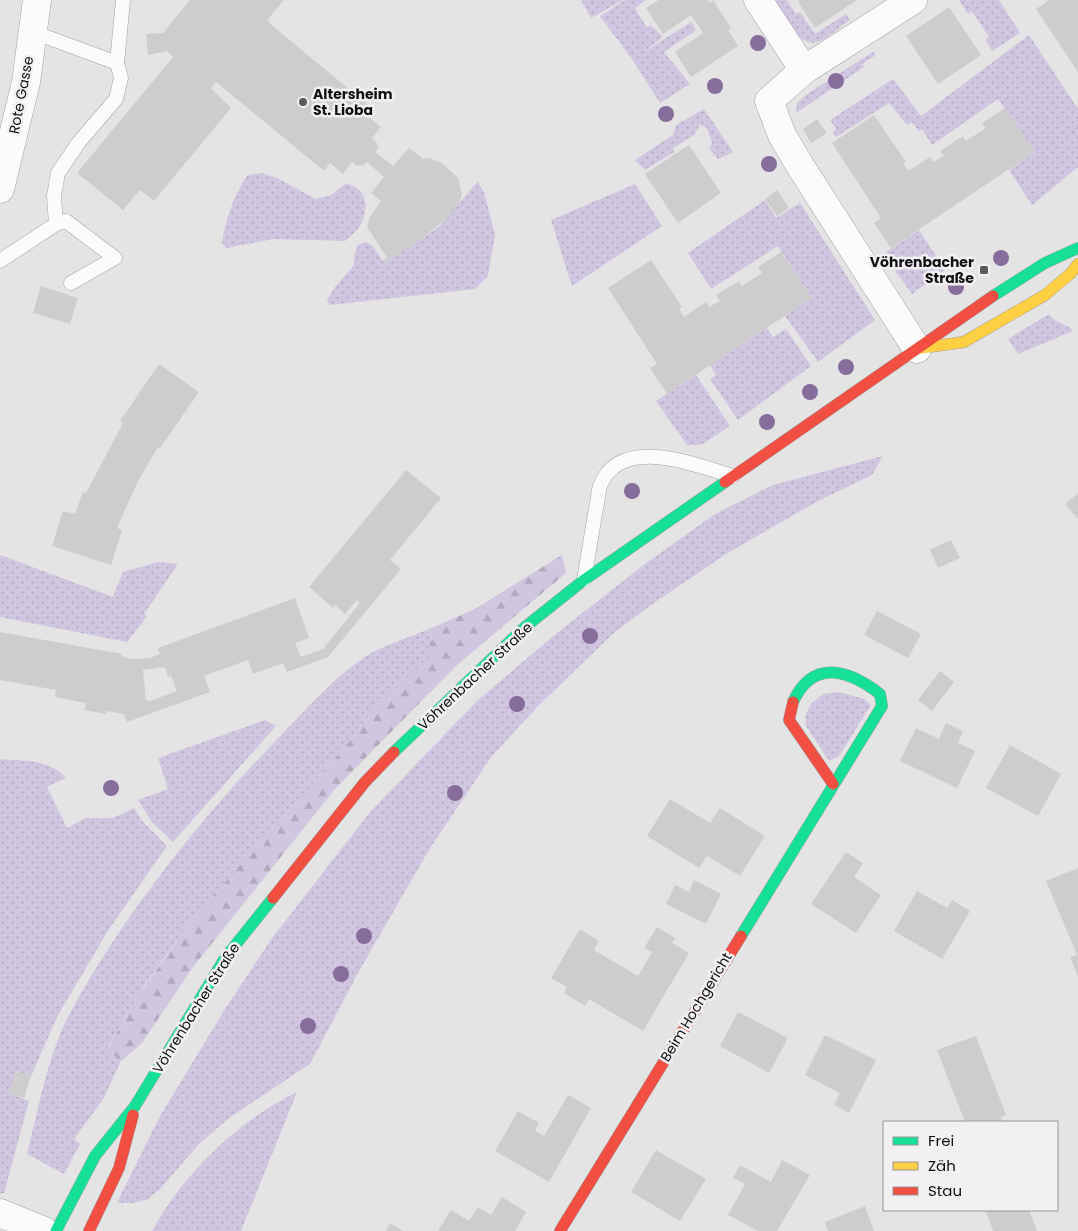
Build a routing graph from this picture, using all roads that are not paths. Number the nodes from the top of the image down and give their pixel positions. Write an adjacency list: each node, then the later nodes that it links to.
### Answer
1 (37, 0): 5 (street, Rote Gasse)
2 (123, 0): 6 (lane)
3 (758, 0): 7 (street)
4 (913, 0): 7 (street)
5 (33, 32): 6 (lane); 8 (street, Rote Gasse)
6 (117, 63): 9 (lane)
7 (804, 70): 14 (street)
8 (0, 189)
9 (56, 224): 11 (lane); 13 (lane)
10 (1078, 248): 14 (street, Vöhrenbacher Straße)
11 (0, 261)
12 (1078, 264): 14 (street, Vöhrenbacher Straße)
13 (71, 283)
14 (917, 349): 15 (street, Vöhrenbacher Straße)
15 (734, 476): 16 (street, Vöhrenbacher Straße); 16 (lane)
16 (584, 580): 18 (street, Vöhrenbacher Straße)
17 (833, 784): 17 (street, Beim Hochgericht); 23 (street, Beim Hochgericht)
18 (135, 1106): 21 (street, Vöhrenbacher Straße); 22 (street, Vöhrenbacher Straße)
19 (0, 1212): 20 (street)
20 (44, 1231)
21 (56, 1231)
22 (89, 1231)
23 (560, 1231)

